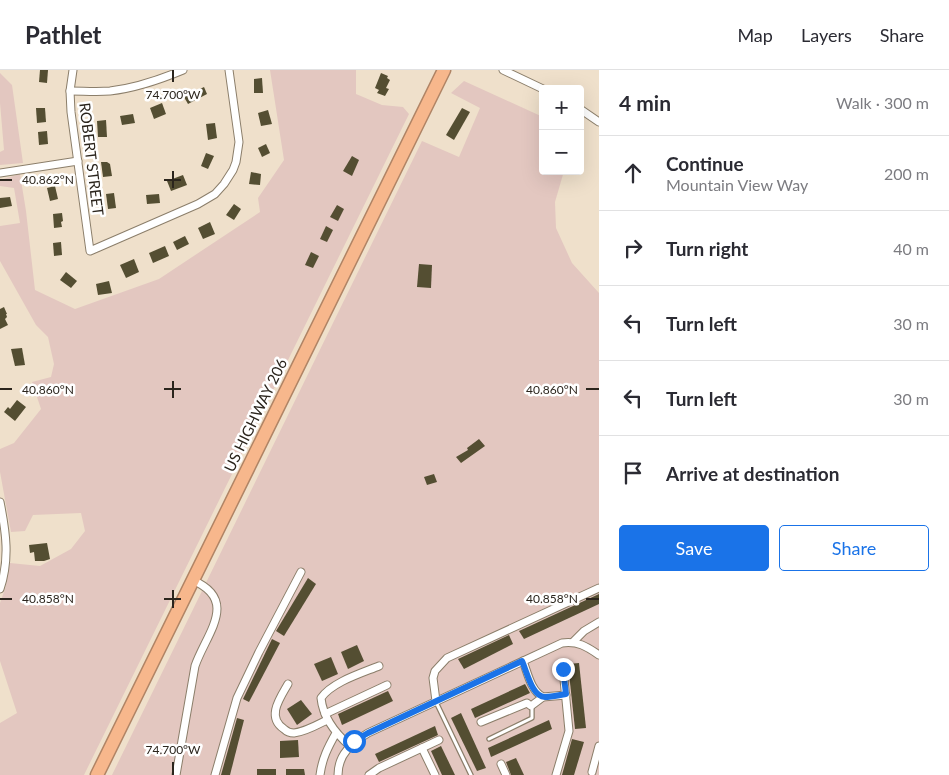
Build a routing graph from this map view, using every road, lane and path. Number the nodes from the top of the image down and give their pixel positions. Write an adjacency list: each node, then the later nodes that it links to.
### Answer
1 (72, 70): 7 (street, ROBERT STREET)
2 (182, 70): 7 (street)
3 (229, 70): 10 (street, ROBERT STREET)
4 (444, 70): 14 (highway, US HIGHWAY 206)
5 (503, 70): 6 (street)
6 (539, 88)
7 (70, 91): 10 (street, ROBERT STREET)
8 (584, 112): 9 (street)
9 (599, 122)
10 (78, 161): 11 (street)
11 (0, 173)
12 (0, 502): 16 (street)
13 (301, 572): 41 (street)
14 (192, 580): 39 (highway, US HIGHWAY 206); 40 (street)
15 (599, 588): 27 (street)
16 (0, 589)
17 (599, 622): 18 (street)
18 (573, 642): 19 (street); 20 (street)
19 (599, 655)
20 (522, 661): 26 (street); 27 (street)
21 (379, 666): 29 (street)
22 (563, 669): 25 (street)
23 (288, 684): 29 (street)
24 (387, 685): 29 (street)
25 (566, 694): 26 (street); 48 (street)
26 (543, 698): 28 (street)
27 (436, 701): 34 (street); 46 (lane)
28 (532, 706): 30 (street); 32 (lane)
29 (326, 717): 31 (street)
30 (481, 722)
31 (336, 733): 34 (street); 42 (street)
32 (489, 739)
33 (439, 740): 36 (street)
34 (350, 746): 43 (street)
35 (599, 746): 38 (street)
36 (422, 748): 44 (street); 45 (street)
37 (502, 764): 47 (street)
38 (592, 772)
39 (97, 775)
40 (176, 775)
41 (215, 775)
42 (320, 775)
43 (338, 775)
44 (369, 775)
45 (435, 775)
46 (471, 775)
47 (506, 775)
48 (556, 775)

